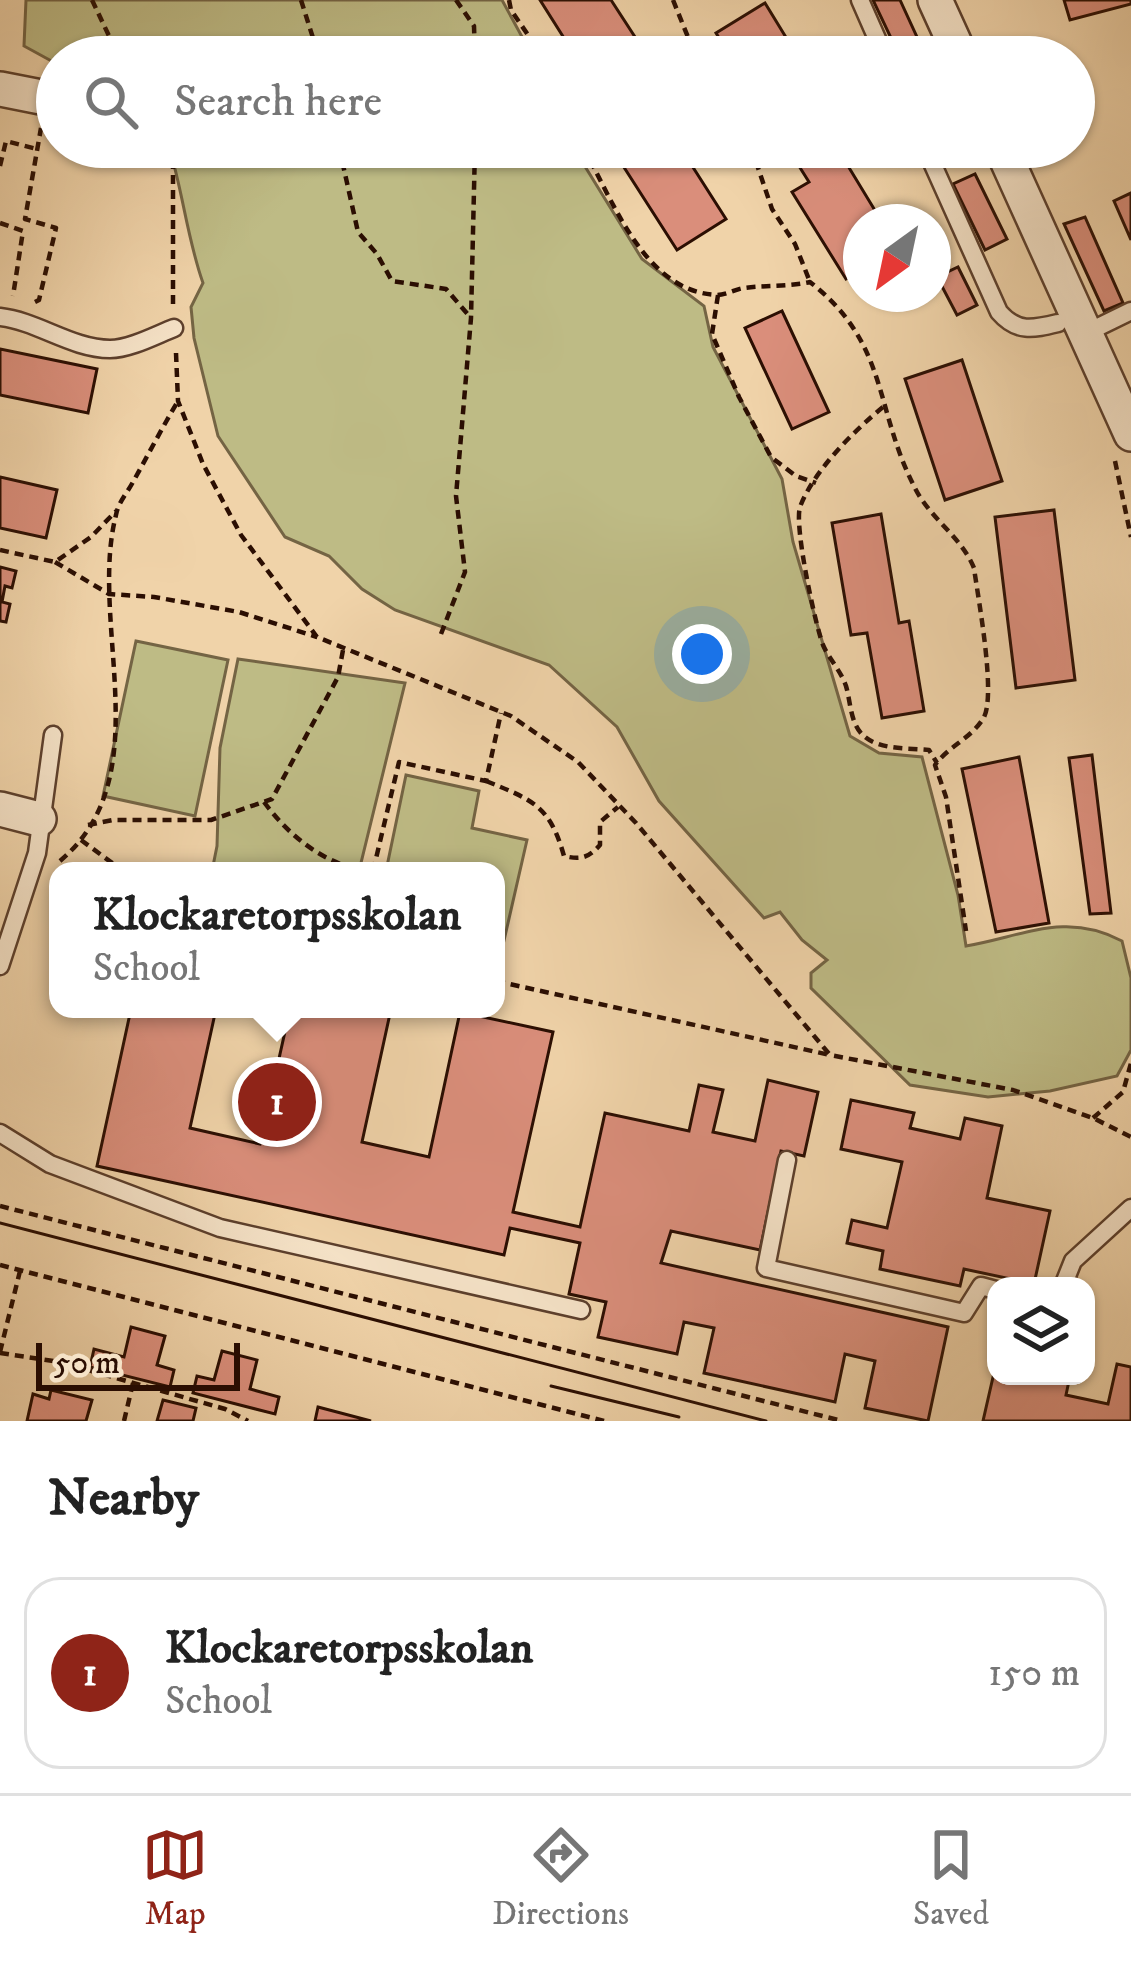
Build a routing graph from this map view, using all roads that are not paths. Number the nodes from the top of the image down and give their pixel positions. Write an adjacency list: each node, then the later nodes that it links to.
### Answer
1 (860, 0): 3 (lane)
2 (935, 0): 4 (street)
3 (876, 36)
4 (951, 36)
5 (0, 89): 6 (street)
6 (36, 96)
7 (934, 168): 12 (lane)
8 (1009, 168): 12 (street)
9 (1131, 311): 12 (lane)
10 (9, 318): 11 (lane)
11 (174, 328)
12 (1072, 328): 13 (street)
13 (1131, 434)
14 (53, 735): 16 (lane)
15 (0, 809): 16 (street)
16 (39, 819): 17 (lane)
17 (0, 966)
18 (0, 1133): 23 (lane)
19 (788, 1160): 22 (lane)
20 (1131, 1208): 21 (lane)
21 (1067, 1277)
22 (987, 1288)
23 (580, 1310)

